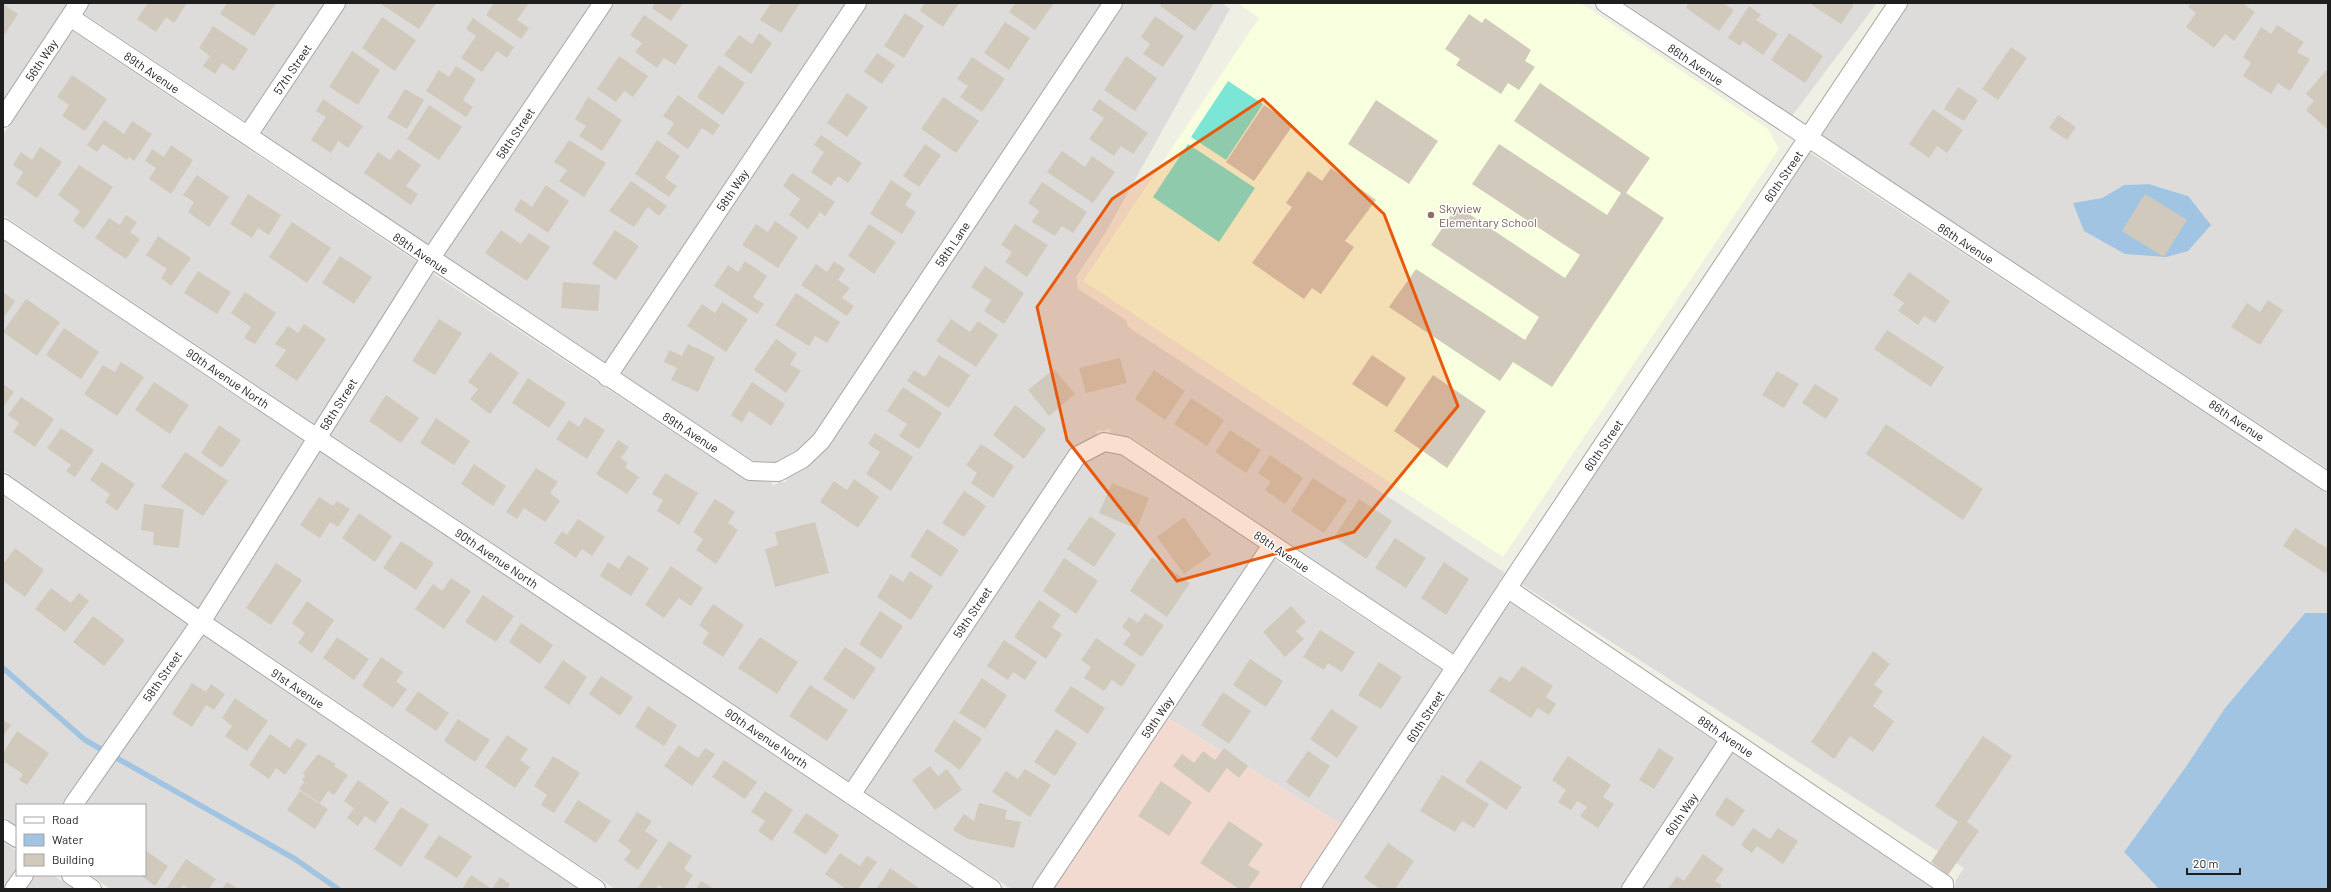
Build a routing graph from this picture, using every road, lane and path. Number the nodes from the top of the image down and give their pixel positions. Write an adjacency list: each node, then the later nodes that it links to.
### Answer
1 (336, 3): 9 (street, 57th Street)
2 (603, 3): 12 (street, 58th Street)
3 (856, 3): 13 (street, 58th Way)
4 (1113, 3): 16 (street, 58th Lane)
5 (1605, 3): 10 (street, 86th Avenue)
6 (1898, 3): 10 (street, 60th Street)
7 (75, 10): 8 (street, 56th Way); 9 (street, 89th Avenue)
8 (3, 118)
9 (248, 136): 12 (street, 89th Avenue)
10 (1807, 139): 17 (street, 86th Avenue); 20 (street, 60th Street)
11 (3, 228): 14 (street, 90th Avenue North)
12 (430, 259): 13 (street, 89th Avenue); 14 (street, 58th Street)
13 (607, 377): 16 (street, 89th Avenue)
14 (317, 438): 21 (street, 58th Street); 24 (street, 90th Avenue North)
15 (1104, 442): 19 (street, 89th Avenue); 24 (street, 59th Street)
16 (778, 472)
17 (2328, 482)
18 (3, 483): 21 (street, 91st Avenue)
19 (1272, 545): 22 (street, 89th Avenue); 35 (street, 59th Way)
20 (1507, 588): 22 (street, 60th Street); 23 (street, 88th Avenue)
21 (201, 622): 25 (street, 58th Street); 33 (street, 91st Avenue)
22 (1456, 667): 36 (street, 60th Street)
23 (1730, 739): 30 (street, 88th Avenue); 37 (street, 60th Way)
24 (851, 795): 34 (street, 90th Avenue North)
25 (74, 804)
26 (3, 829): 27 (street)
27 (16, 837)
28 (23, 876): 31 (street)
29 (72, 876): 32 (street)
30 (1944, 887)
31 (14, 889)
32 (92, 889)
33 (596, 889)
34 (992, 889)
35 (1042, 889)
36 (1310, 889)
37 (1631, 889)

